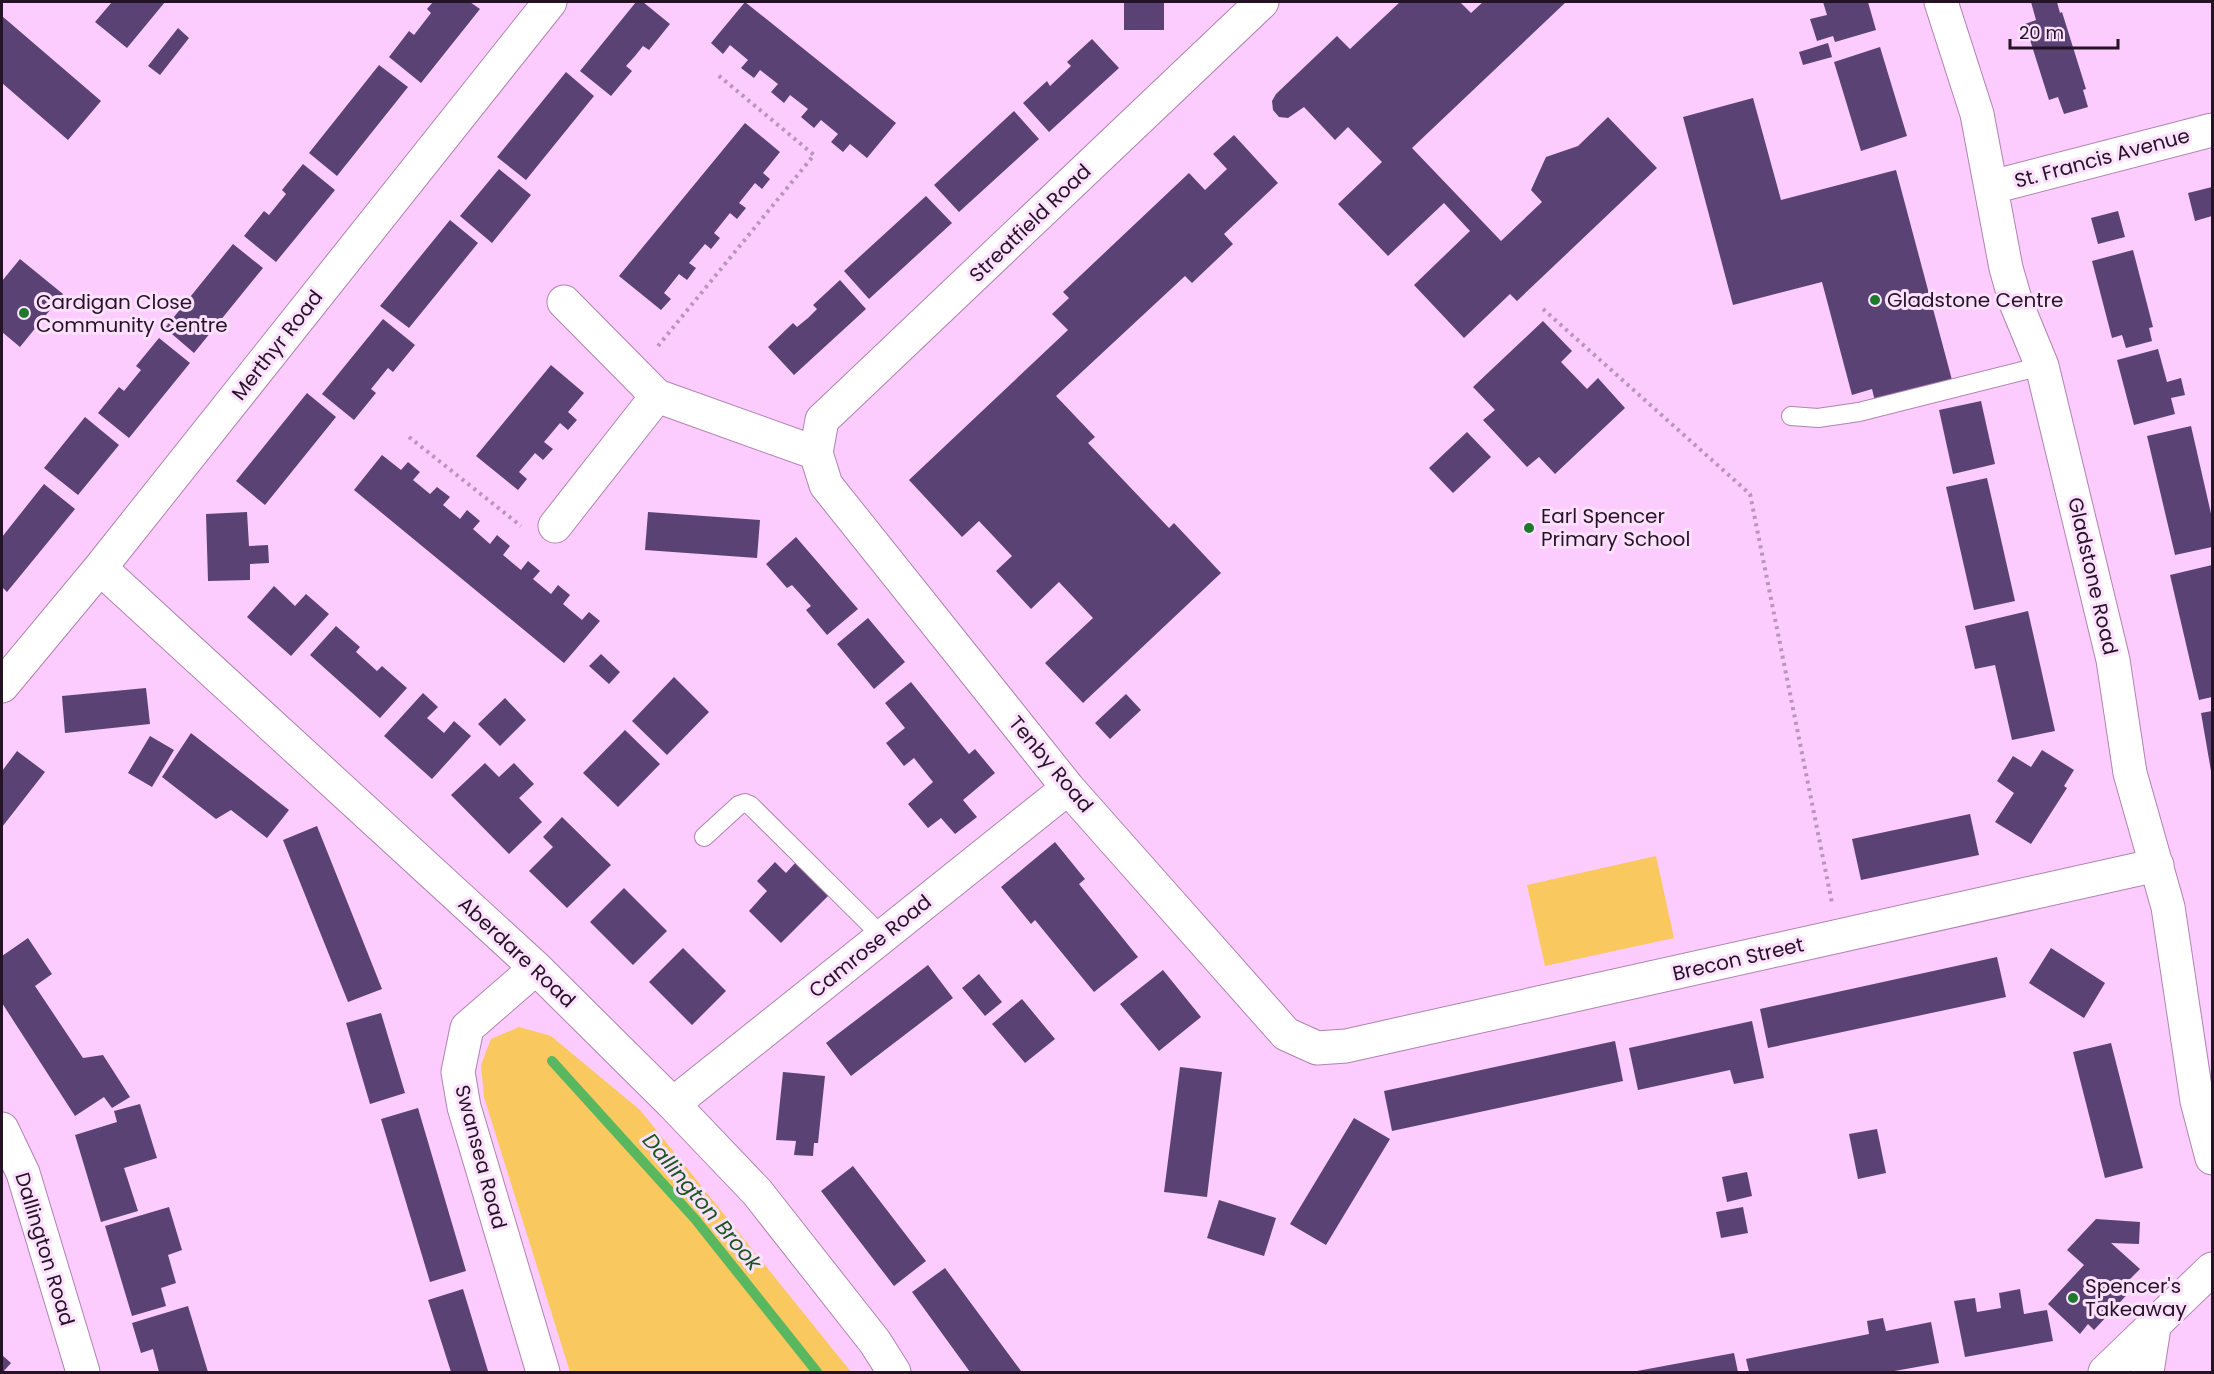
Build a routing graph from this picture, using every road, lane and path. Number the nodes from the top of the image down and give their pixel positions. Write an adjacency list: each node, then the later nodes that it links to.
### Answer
1 (550, 2): 16 (street, Merthyr Road)
2 (1262, 2): 14 (street, Streatfield Road)
3 (1941, 2): 6 (street, Gladstone Road)
4 (718, 75): 10 (path)
5 (2212, 130): 6 (street, St. Francis Avenue)
6 (1992, 187): 9 (street, Gladstone Road)
7 (564, 302): 10 (street)
8 (1543, 309): 22 (path)
9 (2042, 366): 12 (lane); 20 (street, Gladstone Road)
10 (635, 374): 11 (street)
11 (657, 396): 14 (street); 15 (street)
12 (1791, 416)
13 (409, 437): 15 (path)
14 (816, 453): 18 (street, Tenby Road)
15 (555, 526)
16 (100, 568): 17 (street, Merthyr Road); 23 (street, Aberdare Road)
17 (2, 686)
18 (1068, 788): 21 (street, Camrose Road); 24 (street, Tenby Road)
19 (704, 837): 21 (lane)
20 (2157, 865): 22 (street, Brecon Street); 27 (street, Gladstone Road)
21 (882, 936): 25 (street, Camrose Road)
22 (1839, 936): 24 (street, Brecon Street)
23 (536, 968): 25 (street, Aberdare Road); 31 (street, Swansea Road)
24 (1317, 1048)
25 (673, 1104): 32 (street, Aberdare Road)
26 (2, 1128): 30 (street, Dallington Road)
27 (2212, 1158)
28 (2212, 1269): 29 (street)
29 (2154, 1327): 33 (street); 34 (street)
30 (83, 1372)
31 (543, 1372)
32 (894, 1372)
33 (2105, 1372)
34 (2147, 1372)

